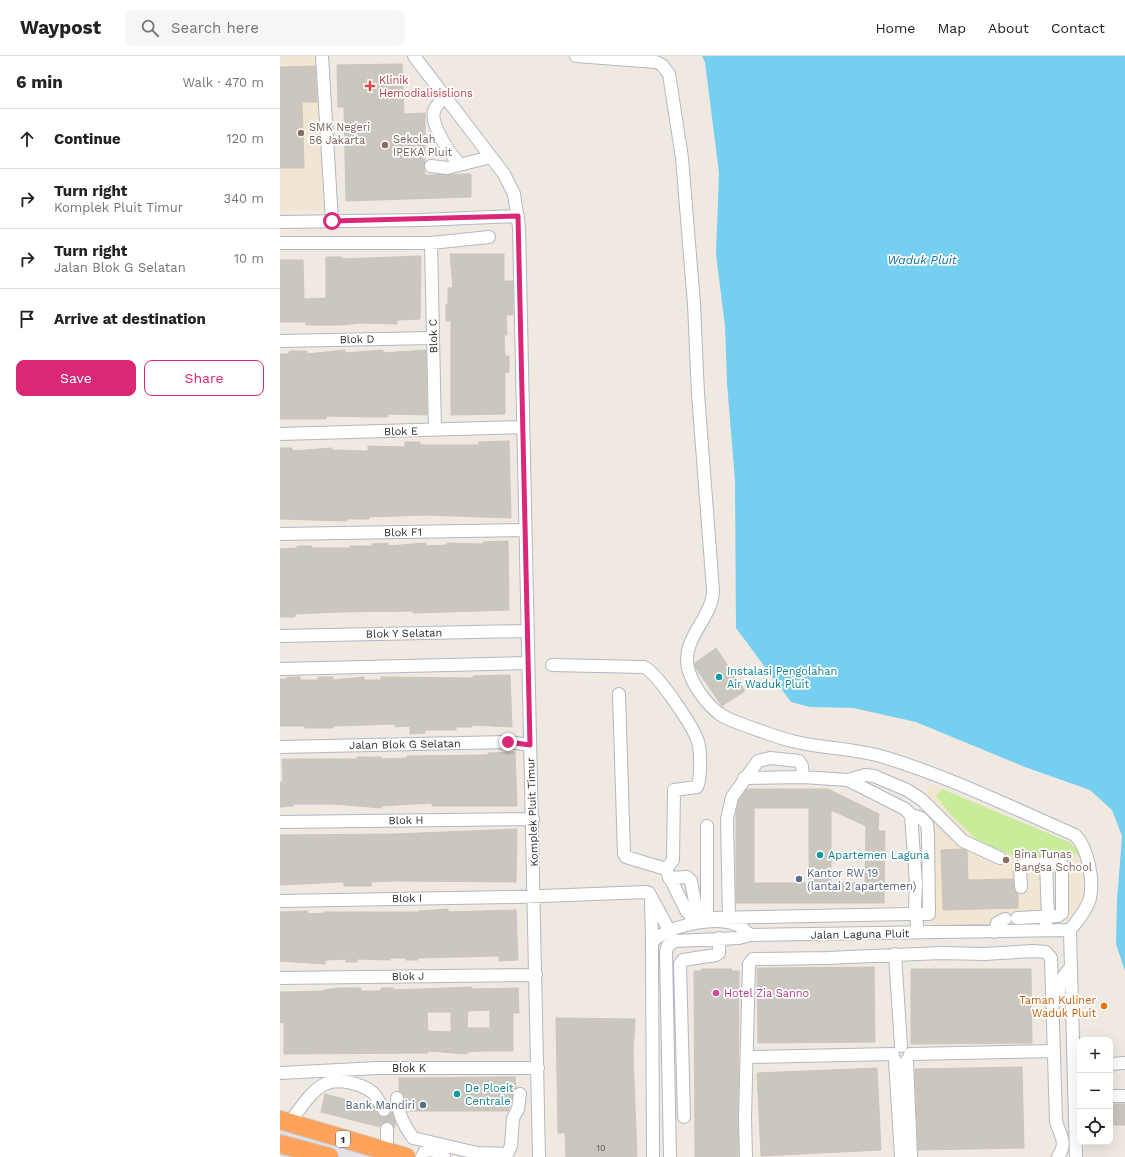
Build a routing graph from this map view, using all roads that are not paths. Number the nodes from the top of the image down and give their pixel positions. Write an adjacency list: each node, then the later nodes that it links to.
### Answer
1 (322, 56): 8 (street)
2 (414, 56): 4 (street, Komplek Pluit Timur)
3 (576, 56): 49 (street)
4 (446, 96): 5 (street, Komplek Pluit Timur); 6 (street)
5 (491, 157): 6 (street); 10 (street, Komplek Pluit Timur)
6 (460, 164): 7 (street)
7 (431, 166)
8 (332, 221): 9 (street); 10 (street)
9 (280, 222)
10 (519, 222): 16 (street, Komplek Pluit Timur)
11 (489, 237): 13 (street)
12 (280, 243): 13 (street)
13 (431, 243): 14 (street, Blok C)
14 (433, 338): 15 (street, Blok D); 17 (street, Blok C)
15 (280, 341)
16 (523, 427): 17 (street, Blok E); 19 (street, Komplek Pluit Timur)
17 (434, 430): 18 (street, Blok E)
18 (280, 434)
19 (525, 530): 20 (street, Blok F1); 21 (street, Komplek Pluit Timur)
20 (280, 534)
21 (528, 631): 22 (street, Blok Y Selatan); 23 (street, Komplek Pluit Timur)
22 (280, 636)
23 (528, 663): 25 (street); 27 (street, Komplek Pluit Timur)
24 (552, 665): 39 (street)
25 (280, 669)
26 (618, 694): 39 (street)
27 (530, 745): 28 (street, Jalan Blok G Selatan); 33 (street, Komplek Pluit Timur)
28 (280, 747)
29 (802, 777): 30 (street); 30 (street); 31 (street)
30 (744, 778): 45 (street)
31 (848, 780): 32 (street); 34 (street)
32 (927, 805): 34 (street); 35 (street)
33 (533, 819): 36 (street, Blok H); 41 (street, Komplek Pluit Timur)
34 (920, 819): 35 (street); 44 (street); 44 (street)
35 (940, 819): 38 (street)
36 (280, 822)
37 (707, 826): 48 (street)
38 (1000, 858)
39 (667, 873): 48 (street); 48 (street)
40 (1021, 887): 47 (street)
41 (535, 897): 42 (street, Blok I); 43 (street, Blok I); 59 (street, Komplek Pluit Timur)
42 (651, 898): 48 (street); 56 (street)
43 (280, 901)
44 (914, 912): 45 (street); 53 (street)
45 (729, 917): 48 (street)
46 (1030, 917): 47 (street); 50 (street); 52 (street)
47 (1048, 917): 51 (street)
48 (688, 920): 54 (street); 56 (street)
49 (1070, 930): 51 (street, Jalan Laguna Pluit); 58 (street)
50 (1030, 931): 51 (street, Jalan Laguna Pluit); 52 (street, Jalan Laguna Pluit)
51 (1046, 931)
52 (995, 932): 53 (street, Jalan Laguna Pluit)
53 (913, 933): 54 (street, Jalan Laguna Pluit)
54 (750, 935): 55 (street, Jalan Laguna Pluit)
55 (719, 938): 75 (street, Jalan Laguna Pluit); 77 (street)
56 (652, 942): 74 (street)
57 (895, 954): 61 (street); 62 (street); 63 (street)
58 (1071, 967): 61 (street); 66 (street)
59 (536, 975): 60 (street, Blok J); 67 (street, Komplek Pluit Timur)
60 (280, 978)
61 (1054, 1052): 62 (street); 80 (street); 96 (street)
62 (901, 1055): 63 (street); 94 (street); 95 (street)
63 (747, 1057): 93 (street)
64 (1125, 1063): 65 (street)
65 (1113, 1064)
66 (1077, 1065)
67 (538, 1068): 68 (street, Blok K); 90 (street, Komplek Pluit Timur)
68 (280, 1073)
69 (520, 1094): 85 (street)
70 (1077, 1096): 80 (street)
71 (1113, 1096): 72 (street)
72 (1125, 1096)
73 (397, 1098): 81 (street)
74 (652, 1101): 75 (street); 91 (street)
75 (669, 1101): 92 (street)
76 (384, 1110): 78 (street)
77 (684, 1117)
78 (284, 1122): 83 (highway, 1)
79 (387, 1129): 83 (street)
80 (1075, 1133): 97 (street)
81 (413, 1138): 85 (street); 87 (street)
82 (280, 1144): 84 (highway, 1)
83 (387, 1151): 87 (highway, 1)
84 (300, 1154): 86 (highway, 1)
85 (508, 1155)
86 (329, 1157)
87 (406, 1157)
88 (422, 1157): 89 (street)
89 (444, 1157)
90 (539, 1157)
91 (653, 1157)
92 (670, 1157)
93 (746, 1157)
94 (901, 1157)
95 (911, 1157)
96 (1058, 1157)
97 (1076, 1157)

